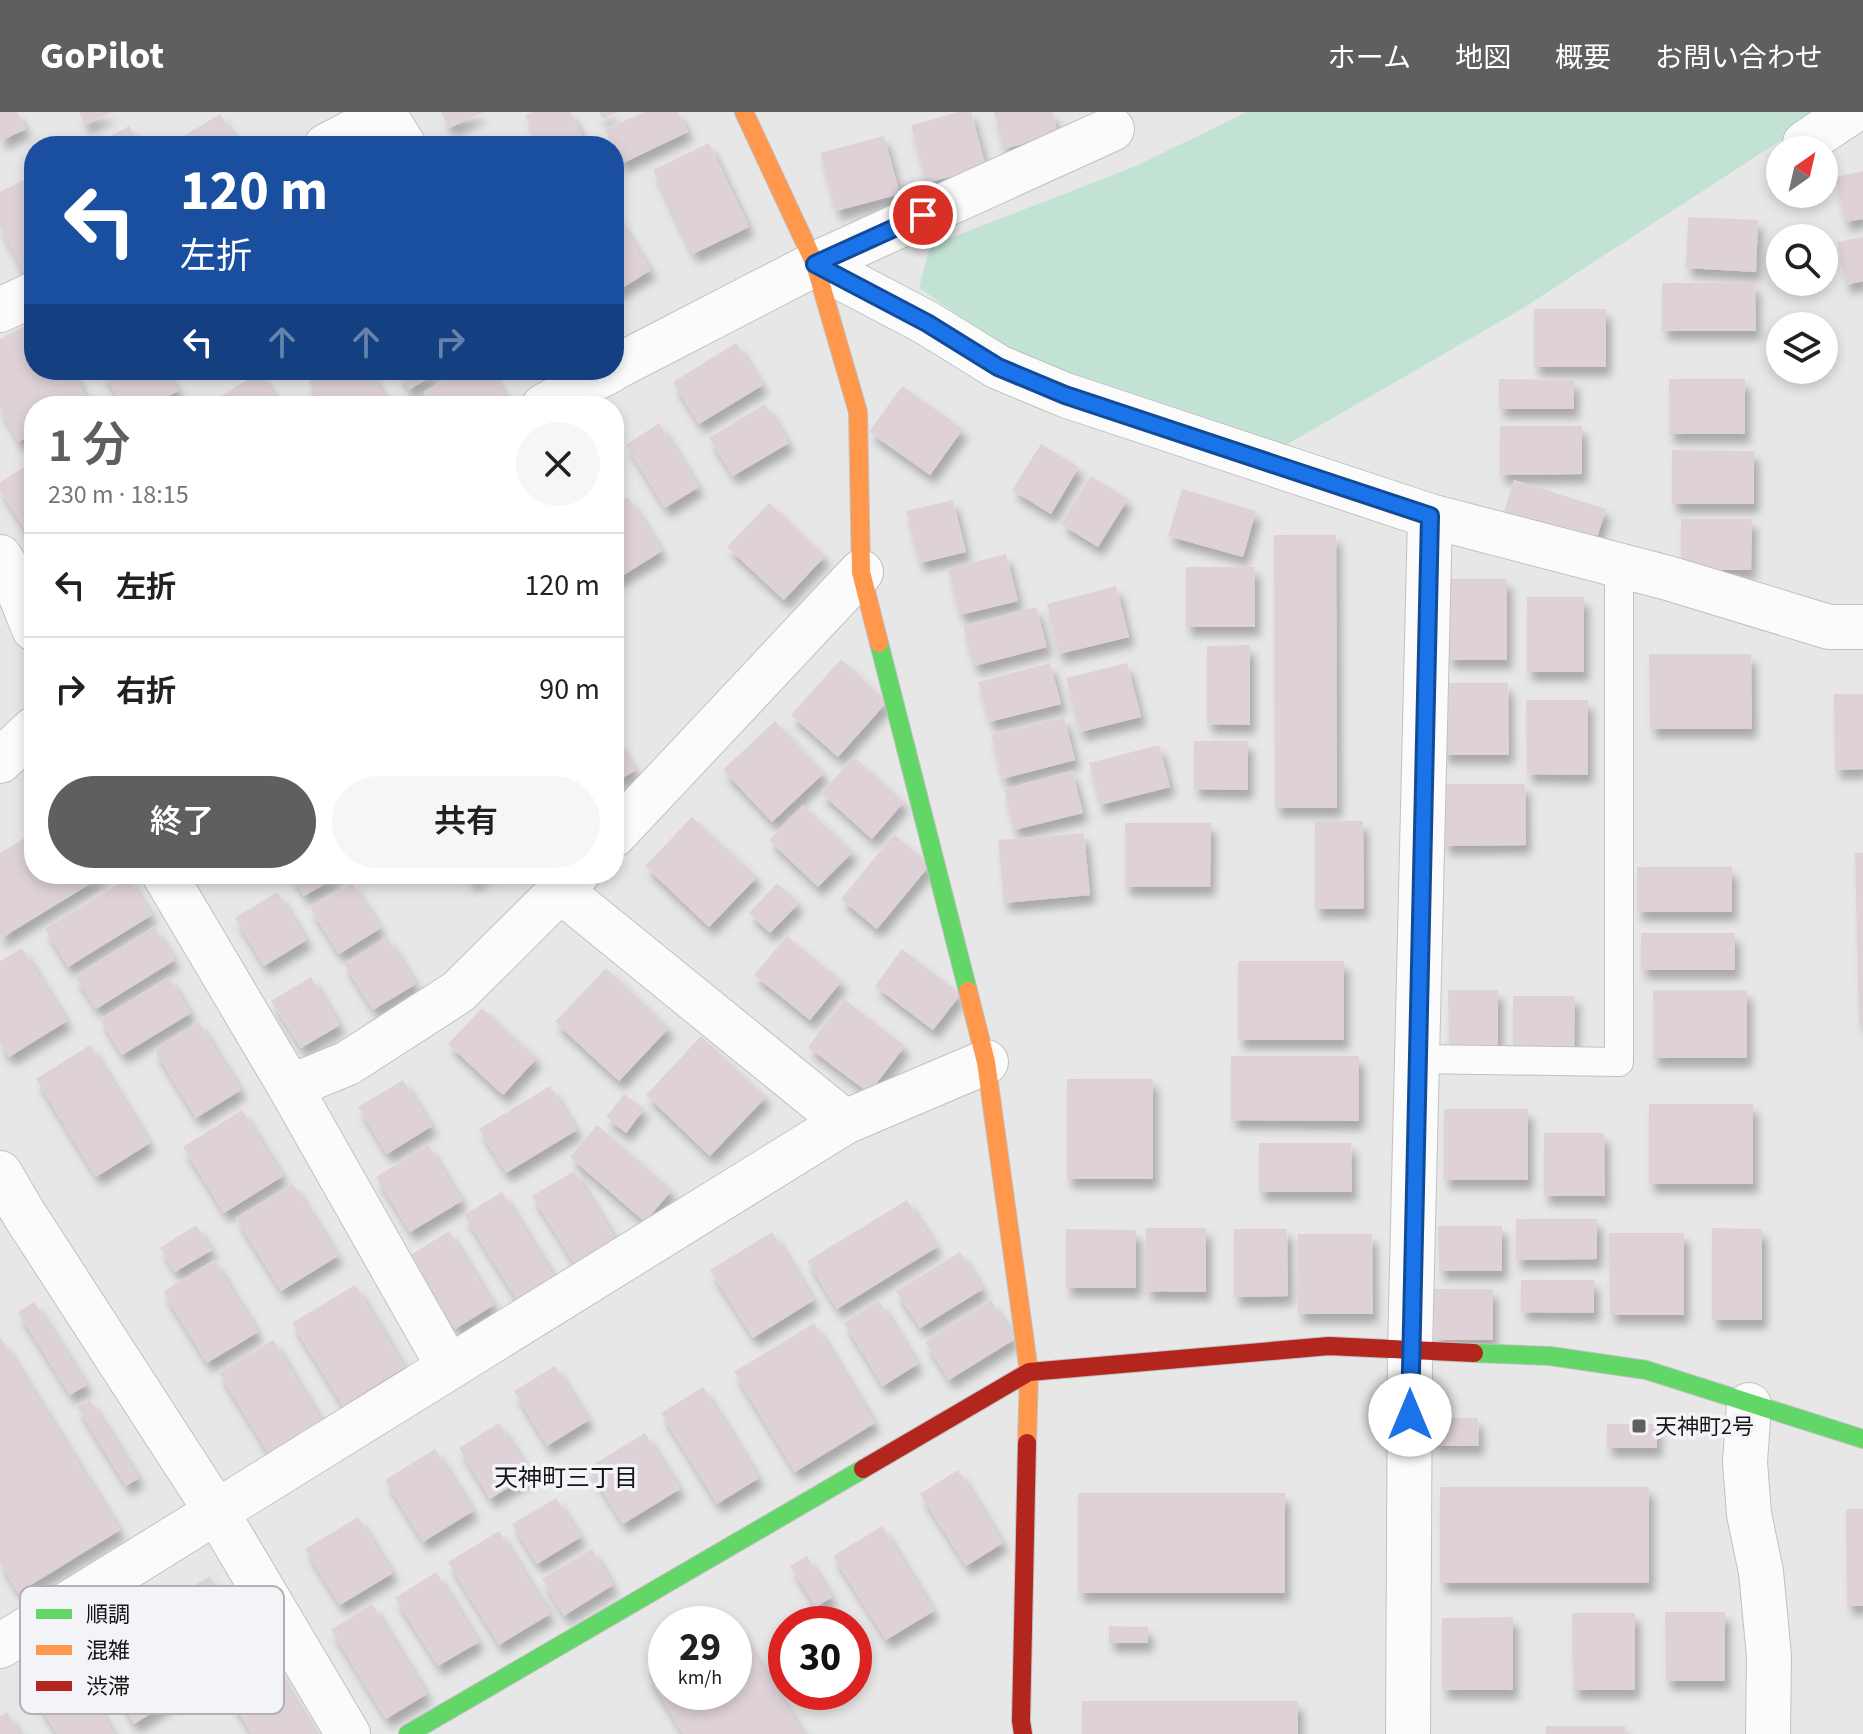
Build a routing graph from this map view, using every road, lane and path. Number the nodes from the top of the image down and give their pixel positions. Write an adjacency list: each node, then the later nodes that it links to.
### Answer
1 (744, 112): 7 (street)
2 (1851, 112): 6 (street)
3 (390, 125): 5 (street)
4 (1112, 129): 7 (street)
5 (356, 136)
6 (1815, 136)
7 (815, 264): 10 (street); 13 (street); 16 (street)
8 (24, 299): 9 (street)
9 (0, 310)
10 (624, 363)
11 (580, 380): 12 (street)
12 (547, 391)
13 (1430, 516): 15 (street); 25 (street)
14 (0, 557): 17 (street)
15 (1619, 566): 18 (street); 25 (lane)
16 (861, 572): 21 (street); 26 (street)
17 (24, 604)
18 (1863, 627)
19 (24, 738): 20 (street)
20 (0, 761)
21 (624, 824)
22 (170, 884): 27 (street)
23 (568, 884): 27 (street)
24 (570, 884): 28 (street)
25 (1416, 1059): 31 (street)
26 (986, 1062): 28 (street); 33 (street)
27 (290, 1087): 32 (street)
28 (845, 1122): 32 (street)
29 (0, 1173): 30 (street)
30 (12, 1224): 36 (street)
31 (1410, 1351): 33 (street); 34 (street); 45 (street)
32 (448, 1366): 36 (street)
33 (1029, 1372): 42 (street); 44 (street)
34 (1749, 1405): 35 (street); 46 (street)
35 (1863, 1439)
36 (216, 1511): 37 (street); 38 (street)
37 (96, 1586)
38 (260, 1586)
39 (284, 1626): 43 (street)
40 (20, 1634): 41 (street)
41 (0, 1646)
42 (1014, 1730)
43 (348, 1734)
44 (408, 1734)
45 (1408, 1734)
46 (1768, 1734)

